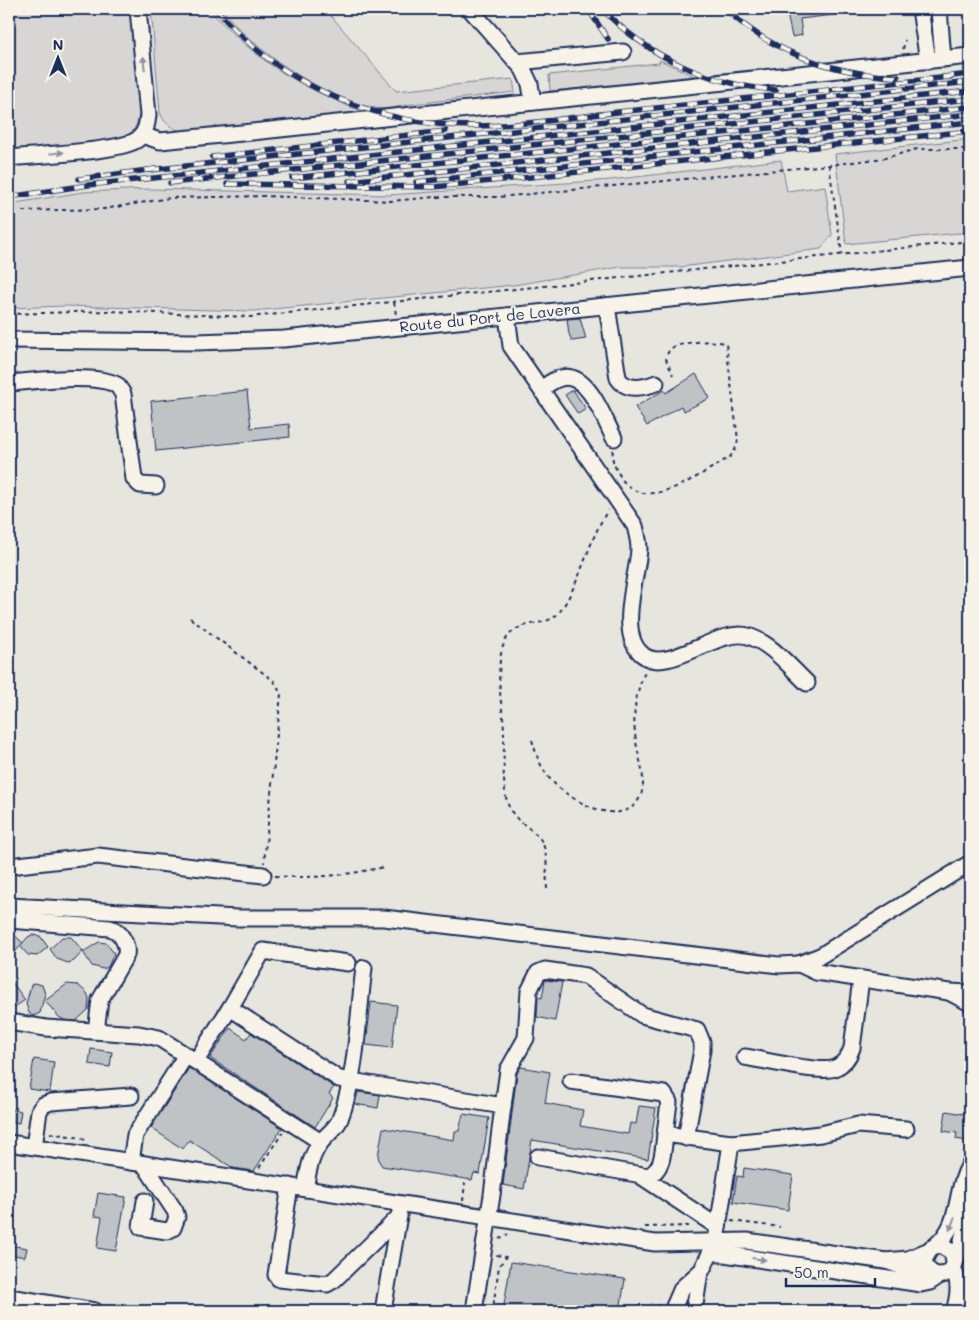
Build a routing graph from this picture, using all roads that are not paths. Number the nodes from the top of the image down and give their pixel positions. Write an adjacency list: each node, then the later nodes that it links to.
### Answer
1 (138, 9): 14 (street, one-way to 1)
2 (470, 9): 12 (street)
3 (920, 9): 7 (street)
4 (926, 9): 7 (street)
5 (938, 9): 10 (street)
6 (948, 9): 10 (street)
7 (925, 37): 11 (street)
8 (623, 52): 12 (street)
9 (970, 56): 10 (street)
10 (948, 58): 11 (street)
11 (928, 60): 13 (street)
12 (517, 62): 13 (street)
13 (533, 102): 14 (street)
14 (142, 135): 15 (street, one-way to 14)
15 (9, 158)
16 (970, 268): 17 (street, Route du Port de Lavera)
17 (607, 306): 18 (street, Route du Port de Lavera); 21 (street)
18 (507, 316): 19 (street, Route du Port de Lavera); 22 (street)
19 (9, 340)
20 (9, 383): 24 (street)
21 (656, 383)
22 (541, 389): 23 (street); 25 (street)
23 (614, 438)
24 (156, 486)
25 (807, 683)
26 (970, 863): 32 (street)
27 (9, 866): 28 (street)
28 (263, 875)
29 (9, 906): 32 (street)
30 (9, 920): 38 (street)
31 (348, 963): 36 (street)
32 (799, 964): 34 (street)
33 (364, 968): 42 (street)
34 (861, 979): 35 (street); 39 (street)
35 (969, 995)
36 (230, 1008): 40 (street); 42 (street)
37 (9, 1022): 38 (street)
38 (96, 1031): 40 (street)
39 (745, 1057)
40 (191, 1058): 48 (street); 53 (street)
41 (571, 1081): 46 (street)
42 (349, 1083): 44 (street); 48 (street)
43 (131, 1096): 51 (street)
44 (504, 1106): 47 (street); 60 (street)
45 (906, 1129): 50 (street)
46 (665, 1134): 47 (street); 55 (street)
47 (686, 1138): 50 (street)
48 (321, 1142): 56 (street)
49 (9, 1143): 51 (street)
50 (731, 1143): 61 (street)
51 (34, 1147): 53 (street)
52 (538, 1157): 55 (street)
53 (137, 1163): 56 (street); 58 (street)
54 (970, 1164): 62 (street, one-way to 62)
55 (638, 1174): 61 (street)
56 (298, 1188): 59 (street); 59 (street)
57 (970, 1200): 64 (street)
58 (145, 1201)
59 (400, 1210): 60 (street); 69 (street)
60 (489, 1217): 61 (street); 70 (street)
61 (717, 1235): 63 (street); 64 (street, one-way to 64); 65 (street)
62 (931, 1249): 63 (street); 64 (street); 64 (street)
63 (886, 1261): 64 (street)
64 (945, 1270): 67 (street)
65 (700, 1272): 71 (street); 72 (street)
66 (9, 1298): 68 (street)
67 (954, 1310)
68 (96, 1311)
69 (383, 1311)
70 (474, 1311)
71 (672, 1311)
72 (694, 1311)

